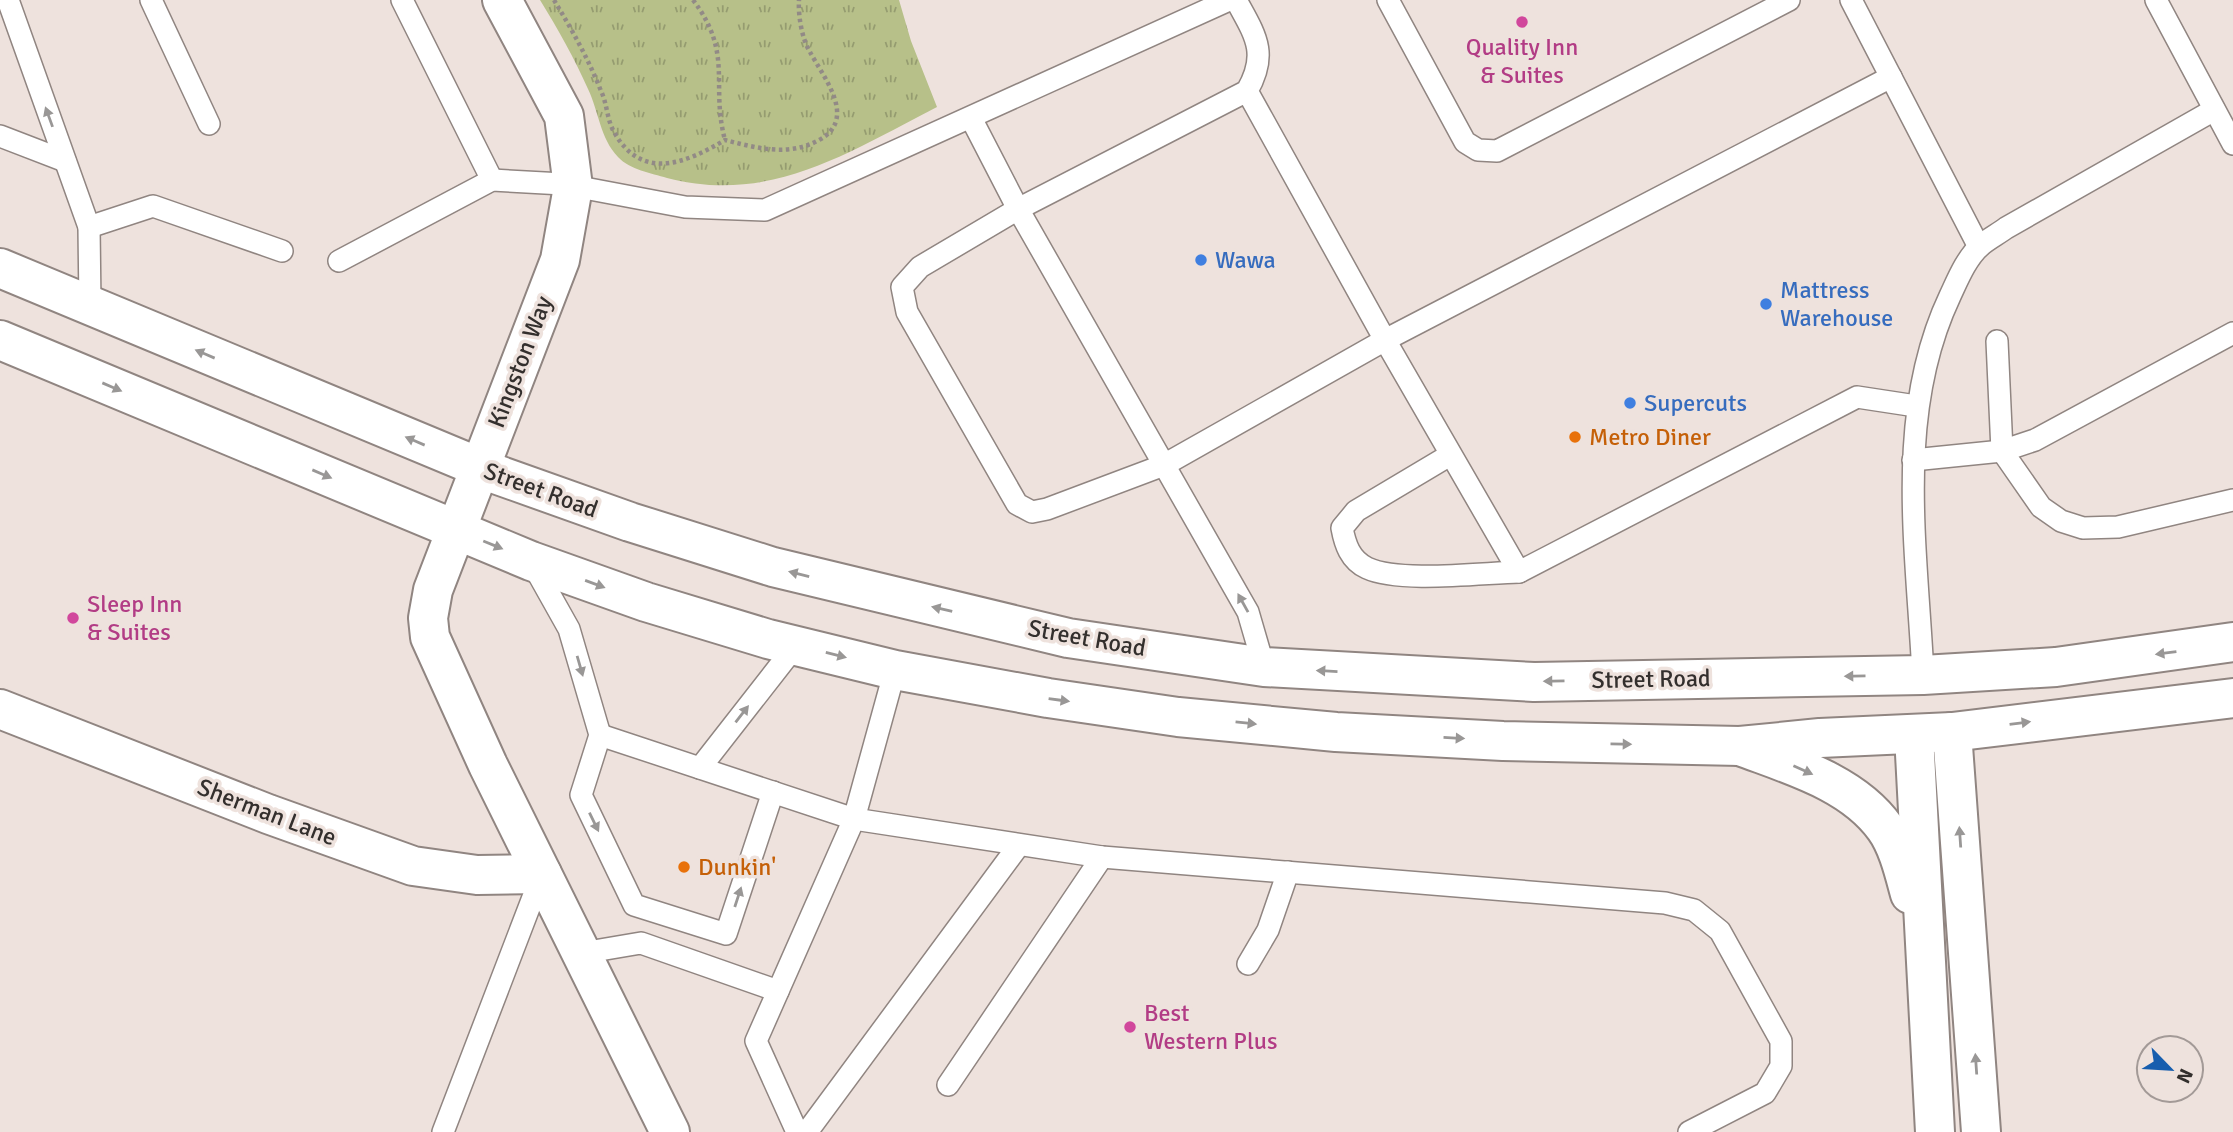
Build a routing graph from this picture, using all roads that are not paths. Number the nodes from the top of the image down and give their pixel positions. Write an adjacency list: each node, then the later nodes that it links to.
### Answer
1 (8, 0): 11 (lane)
2 (151, 0): 16 (lane)
3 (402, 0): 20 (lane)
4 (502, 0): 21 (main road, Kingston Way)
5 (1229, 0): 15 (lane)
6 (1236, 0): 13 (lane)
7 (1388, 0): 8 (lane)
8 (1789, 0)
9 (1851, 0): 12 (lane)
10 (2156, 0): 14 (lane)
11 (9, 29): 19 (lane, one-way to 11)
12 (1891, 78): 24 (lane); 30 (lane)
13 (1247, 91): 22 (lane); 30 (lane)
14 (2214, 110): 18 (lane); 24 (lane)
15 (971, 118): 21 (lane); 22 (lane)
16 (209, 124)
17 (0, 136): 19 (lane)
18 (2233, 144)
19 (65, 161): 23 (lane)
20 (492, 180): 21 (lane); 26 (lane)
21 (573, 187): 38 (main road, Kingston Way)
22 (1018, 209): 37 (lane); 37 (lane)
23 (89, 227): 25 (lane); 28 (lane)
24 (1979, 247): 33 (lane)
25 (282, 251)
26 (339, 261)
27 (0, 268): 28 (main road, Street Road)
28 (90, 305): 38 (main road, Street Road, one-way to 28)
29 (2233, 332): 34 (lane)
30 (1385, 340): 35 (lane); 37 (lane)
31 (0, 341): 40 (main road, one-way to 40)
32 (1997, 341): 34 (lane)
33 (1916, 406): 36 (lane); 42 (lane)
34 (2002, 451): 36 (lane); 39 (lane)
35 (1450, 455): 42 (lane); 42 (lane)
36 (1913, 460): 47 (lane)
37 (1164, 465): 45 (lane, one-way to 37)
38 (479, 467): 40 (main road, Kingston Way); 45 (main road, Street Road, one-way to 38)
39 (2233, 499)
40 (456, 530): 41 (main road, one-way to 41); 60 (main road, Kingston Way)
41 (531, 561): 44 (main road, one-way to 44); 51 (lane, one-way to 51)
42 (1519, 572)
43 (2233, 642): 47 (main road, Street Road, one-way to 47)
44 (796, 645): 46 (main road, one-way to 46); 54 (lane, one-way to 44)
45 (1264, 667): 47 (main road, Street Road, one-way to 45)
46 (895, 670): 53 (main road, one-way to 53); 56 (lane)
47 (1923, 676): 50 (main road); 52 (main road)
48 (2233, 698): 50 (main road, one-way to 48)
49 (0, 709): 60 (main road, Sherman Lane)
50 (1952, 732): 52 (main road); 72 (main road, one-way to 50)
51 (600, 735): 54 (lane); 55 (lane, one-way to 55)
52 (1914, 735): 53 (main road); 61 (main road)
53 (1740, 746): 61 (main road, one-way to 61)
54 (700, 768): 55 (lane)
55 (773, 792): 56 (lane)
56 (854, 819): 57 (lane); 64 (lane)
57 (1019, 845): 58 (lane); 69 (lane)
58 (1102, 857): 59 (lane); 65 (lane)
59 (1288, 872): 63 (lane); 70 (lane)
60 (542, 874): 62 (main road, Kingston Way); 66 (lane)
61 (1926, 948): 71 (main road)
62 (582, 953): 64 (lane); 67 (main road, Kingston Way)
63 (1248, 964)
64 (778, 991): 68 (lane)
65 (948, 1085)
66 (443, 1132)
67 (670, 1132)
68 (797, 1132)
69 (807, 1132)
70 (1689, 1132)
71 (1935, 1132)
72 (1981, 1132)

